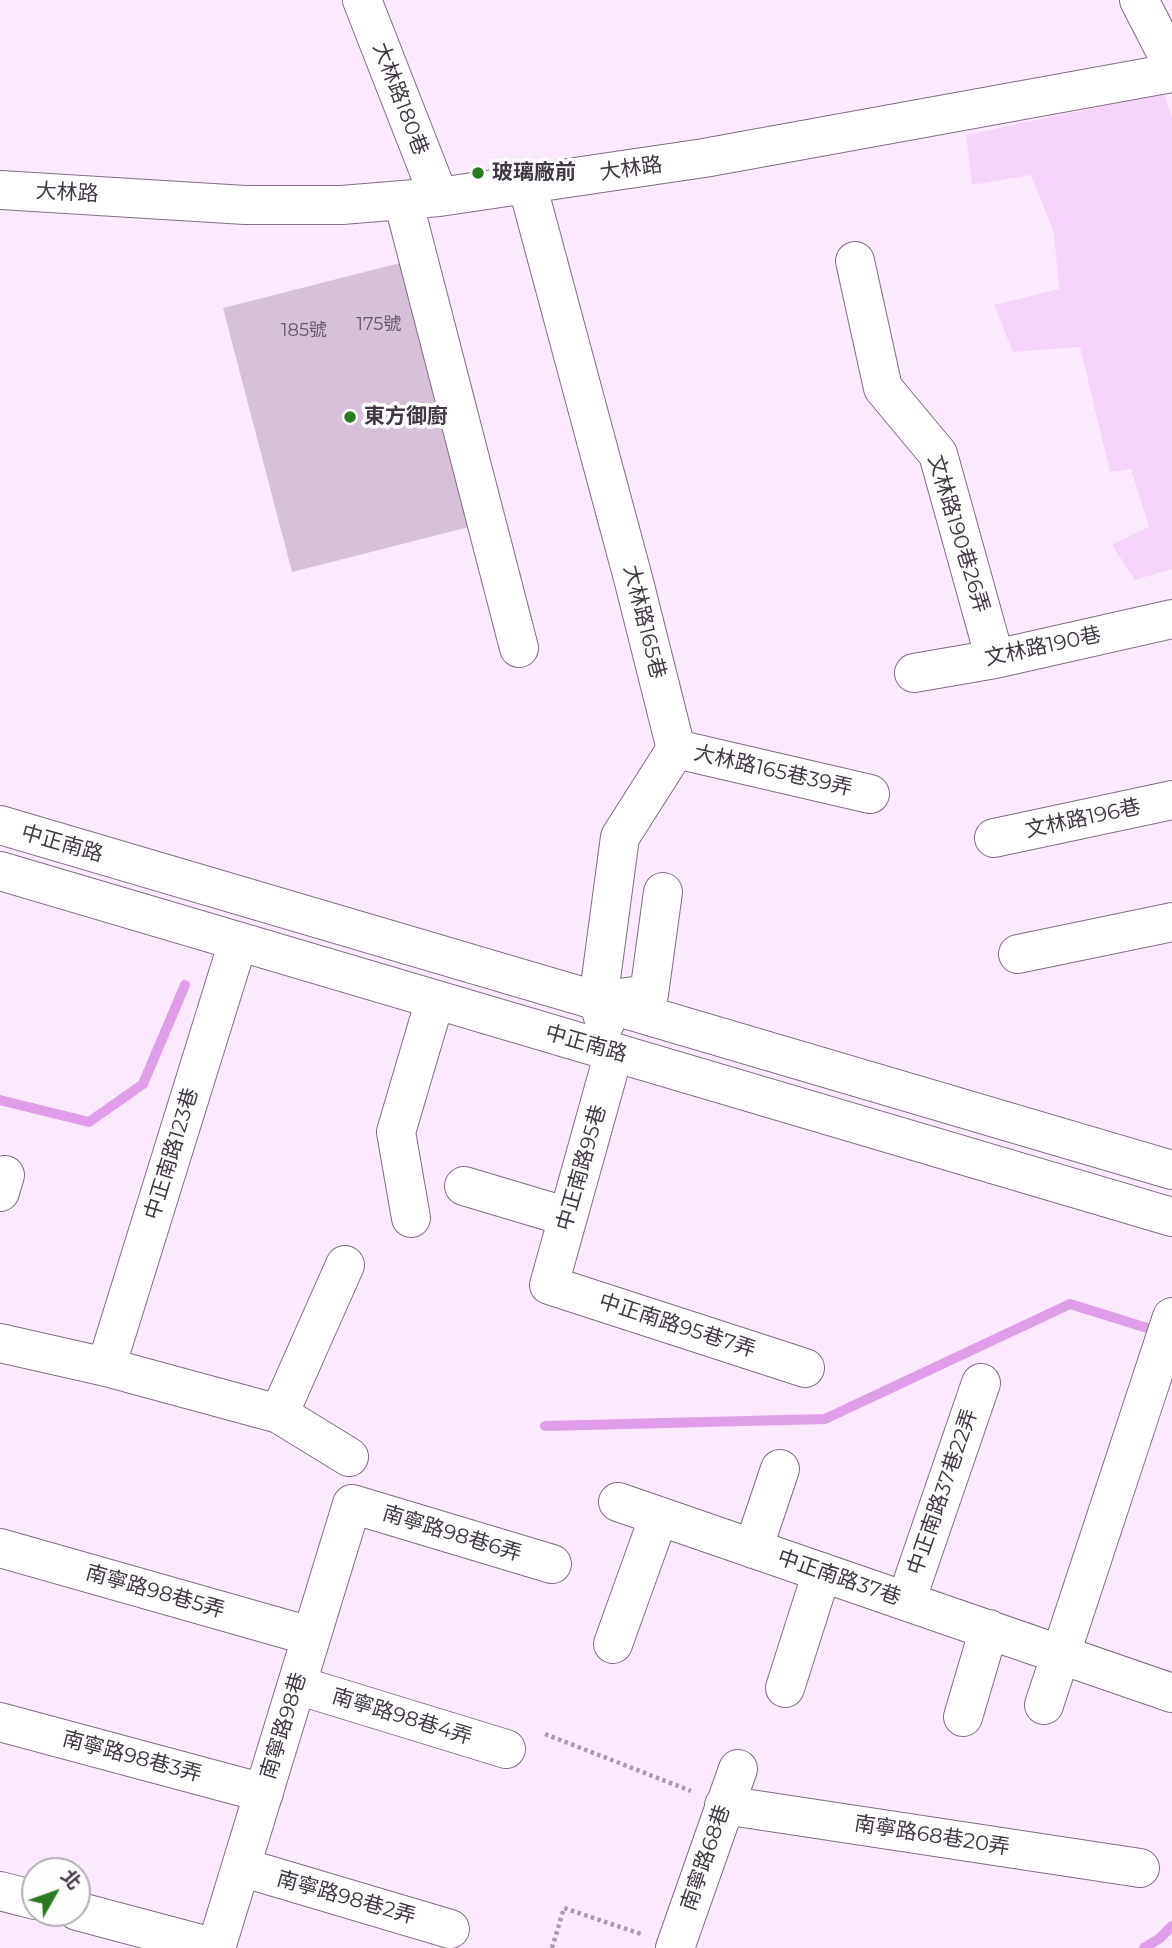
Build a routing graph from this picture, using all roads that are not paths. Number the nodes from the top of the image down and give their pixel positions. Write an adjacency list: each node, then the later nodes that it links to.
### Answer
1 (362, 0): 7 (street, 大林路180巷)
2 (1139, 0): 3 (street)
3 (1172, 64)
4 (1172, 73): 5 (street, 大林路)
5 (527, 184): 7 (street, 大林路); 13 (street, 大林路165巷)
6 (0, 190): 7 (street, 大林路)
7 (421, 199): 10 (street, 大林路180巷)
8 (855, 261): 11 (street, 文林路190巷26弄)
9 (1172, 619): 11 (street, 文林路190巷)
10 (519, 648)
11 (995, 659): 12 (street, 文林路190巷)
12 (914, 673)
13 (676, 749): 14 (street, 大林路165巷39弄); 24 (street)
14 (870, 794)
15 (1172, 800): 17 (street, 文林路196巷)
16 (0, 825): 24 (street, 中正南路)
17 (994, 838)
18 (0, 871): 21 (street, 中正南路)
19 (663, 891): 24 (street)
20 (1172, 922): 22 (street)
21 (238, 942): 23 (street, 中正南路); 35 (street, 中正南路123巷)
22 (1018, 954)
23 (435, 1000): 25 (street, 中正南路); 30 (street)
24 (598, 1001): 25 (street); 26 (street, 中正南路)
25 (614, 1052): 28 (street, 中正南路95巷); 29 (street, 中正南路)
26 (1172, 1170)
27 (464, 1186): 28 (street)
28 (568, 1217): 32 (street, 中正南路95巷)
29 (1172, 1217)
30 (411, 1218)
31 (345, 1265): 38 (street)
32 (549, 1285): 36 (street, 中正南路95巷7弄)
33 (1172, 1317): 52 (street)
34 (0, 1343): 35 (street)
35 (106, 1367): 38 (street)
36 (806, 1368)
37 (981, 1383): 48 (street, 中正南路37巷22弄)
38 (279, 1414): 39 (street)
39 (349, 1457)
40 (780, 1469): 45 (street)
41 (618, 1502): 43 (street, 中正南路37巷)
42 (352, 1504): 46 (street, 南寧路98巷6弄); 50 (street, 南寧路98巷)
43 (659, 1516): 45 (street, 中正南路37巷); 51 (street)
44 (0, 1548): 50 (street, 南寧路98巷5弄)
45 (753, 1549): 47 (street, 中正南路37巷)
46 (552, 1564)
47 (822, 1573): 48 (street, 中正南路37巷); 54 (street)
48 (906, 1601): 49 (street, 中正南路37巷)
49 (989, 1629): 52 (street, 中正南路37巷); 57 (street)
50 (310, 1636): 53 (street, 南寧路98巷)
51 (614, 1644)
52 (1061, 1654): 55 (street, 中正南路37巷); 56 (street)
53 (297, 1685): 59 (street, 南寧路98巷4弄); 61 (street, 南寧路98巷)
54 (785, 1688)
55 (1172, 1693)
56 (1044, 1705)
57 (963, 1717)
58 (0, 1722): 61 (street, 南寧路98巷3弄)
59 (506, 1748)
60 (738, 1769): 62 (street, 南寧路68巷)
61 (264, 1793): 63 (street, 南寧路98巷)
62 (724, 1805): 64 (street, 南寧路68巷20弄); 69 (street, 南寧路68巷)
63 (241, 1867): 68 (street, 南寧路98巷2弄); 70 (street, 南寧路98巷)
64 (1140, 1868)
65 (0, 1891): 66 (street)
66 (21, 1896)
67 (91, 1915): 70 (street)
68 (450, 1929)
69 (677, 1947)
70 (216, 1948)

